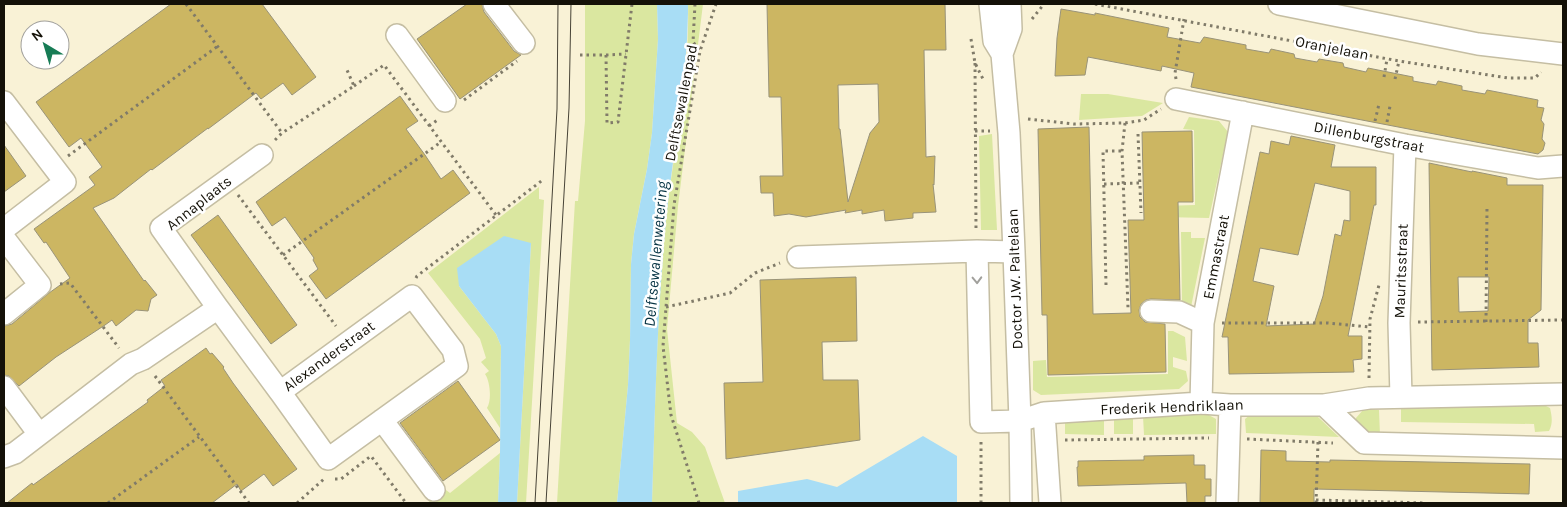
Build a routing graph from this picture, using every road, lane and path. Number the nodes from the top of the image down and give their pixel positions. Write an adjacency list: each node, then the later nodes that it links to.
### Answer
1 (186, 4): 12 (path)
2 (494, 4): 13 (street)
3 (632, 4): 15 (path)
4 (695, 4): 14 (path)
5 (716, 4): 14 (path, Delftsewallenpad)
6 (990, 4): 16 (street, Doctor J.W. Paltelaan)
7 (1010, 4): 16 (street, Doctor J.W. Paltelaan)
8 (1096, 4): 10 (path, Oranjelaan)
9 (1289, 5): 17 (street)
10 (1184, 19): 20 (path, Oranjelaan); 27 (path)
11 (397, 35): 29 (street)
12 (218, 46): 34 (path); 41 (path)
13 (523, 50): 29 (path)
14 (700, 51): 60 (path, Delftsewallenpad)
15 (626, 54): 19 (path); 19 (path)
16 (1002, 54): 31 (street, Doctor J.W. Paltelaan)
17 (1562, 54): 21 (path, Oranjelaan)
18 (580, 55): 19 (path)
19 (606, 55)
20 (1388, 59): 21 (path, Oranjelaan); 24 (path)
21 (1399, 61): 25 (path)
22 (975, 62): 52 (path)
23 (347, 70): 26 (path)
24 (1384, 77)
25 (1395, 79)
26 (354, 86): 33 (path); 34 (path)
27 (1176, 99): 30 (street, Dillenburgstraat); 32 (path)
28 (4, 102): 41 (street)
29 (450, 106): 33 (path)
30 (1243, 112): 37 (street, Dillenburgstraat); 67 (street, Emmastraat)
31 (1007, 117): 32 (path); 53 (street, Doctor J.W. Paltelaan)
32 (1125, 123): 38 (path)
33 (429, 126): 36 (path)
34 (282, 133): 39 (path)
35 (1138, 134): 45 (path)
36 (441, 142): 49 (path); 54 (path)
37 (1405, 145): 40 (street, Dillenburgstraat); 65 (street, Mauritsstraat)
38 (1122, 151): 44 (path); 46 (path)
39 (262, 155): 43 (street, Annaplaats)
40 (1563, 166)
41 (54, 167): 50 (street)
42 (544, 178): 49 (path)
43 (227, 180): 54 (path); 59 (street, Annaplaats)
44 (1123, 183): 45 (path); 46 (path); 61 (path)
45 (1140, 183): 48 (path)
46 (1104, 184): 56 (path)
47 (1487, 207): 66 (path)
48 (1141, 213)
49 (496, 215): 58 (path)
50 (4, 229)
51 (4, 238): 57 (street)
52 (977, 251): 53 (street); 55 (street); 81 (street, one-way to 81)
53 (1014, 252): 80 (street, Doctor J.W. Paltelaan)
54 (283, 256): 69 (path)
55 (798, 257): 60 (path)
56 (1106, 285)
57 (40, 286): 63 (street); 70 (path)
58 (412, 296): 69 (street, Alexanderstraat); 79 (street)
59 (218, 308): 70 (street); 72 (street, Alexanderstraat)
60 (666, 308): 97 (path, Delftsewallenpad)
61 (1128, 308)
62 (1151, 312): 67 (street)
63 (4, 314)
64 (1563, 320): 66 (path)
65 (1399, 322): 66 (path); 74 (street, Mauritsstraat)
66 (1486, 322)
67 (1203, 323): 68 (path); 75 (street, Emmastraat)
68 (1370, 327)
69 (349, 342): 72 (street, Alexanderstraat)
70 (137, 362): 82 (street); 83 (path)
71 (4, 387): 82 (street)
72 (280, 392): 90 (street)
73 (1563, 394): 74 (street, Frederik Hendriklaan)
74 (1401, 397): 77 (street, Frederik Hendriklaan)
75 (1201, 403): 76 (street, Frederik Hendriklaan); 78 (street, Frederik Hendriklaan)
76 (1230, 405): 77 (street, Frederik Hendriklaan); 84 (street)
77 (1324, 405): 87 (street)
78 (1044, 413): 80 (street, Frederik Hendriklaan); 85 (street)
79 (382, 420): 90 (street); 91 (street)
80 (1020, 420): 81 (street, Frederik Hendriklaan); 99 (street, Doctor J.W. Paltelaan)
81 (981, 422): 98 (path)
82 (39, 434): 89 (street)
83 (199, 437): 93 (path); 94 (path)
84 (1228, 438): 85 (path); 86 (path); 101 (street)
85 (1047, 440): 100 (street)
86 (1318, 442): 87 (path); 92 (path)
87 (1364, 443): 88 (street)
88 (1563, 448)
89 (4, 457)
90 (326, 469): 95 (path); 96 (path)
91 (434, 490)
92 (1316, 502): 102 (path)
93 (108, 503)
94 (249, 503)
95 (297, 503)
96 (406, 503)
97 (699, 503)
98 (981, 503)
99 (1021, 503)
100 (1050, 503)
101 (1227, 503)
102 (1426, 503)

